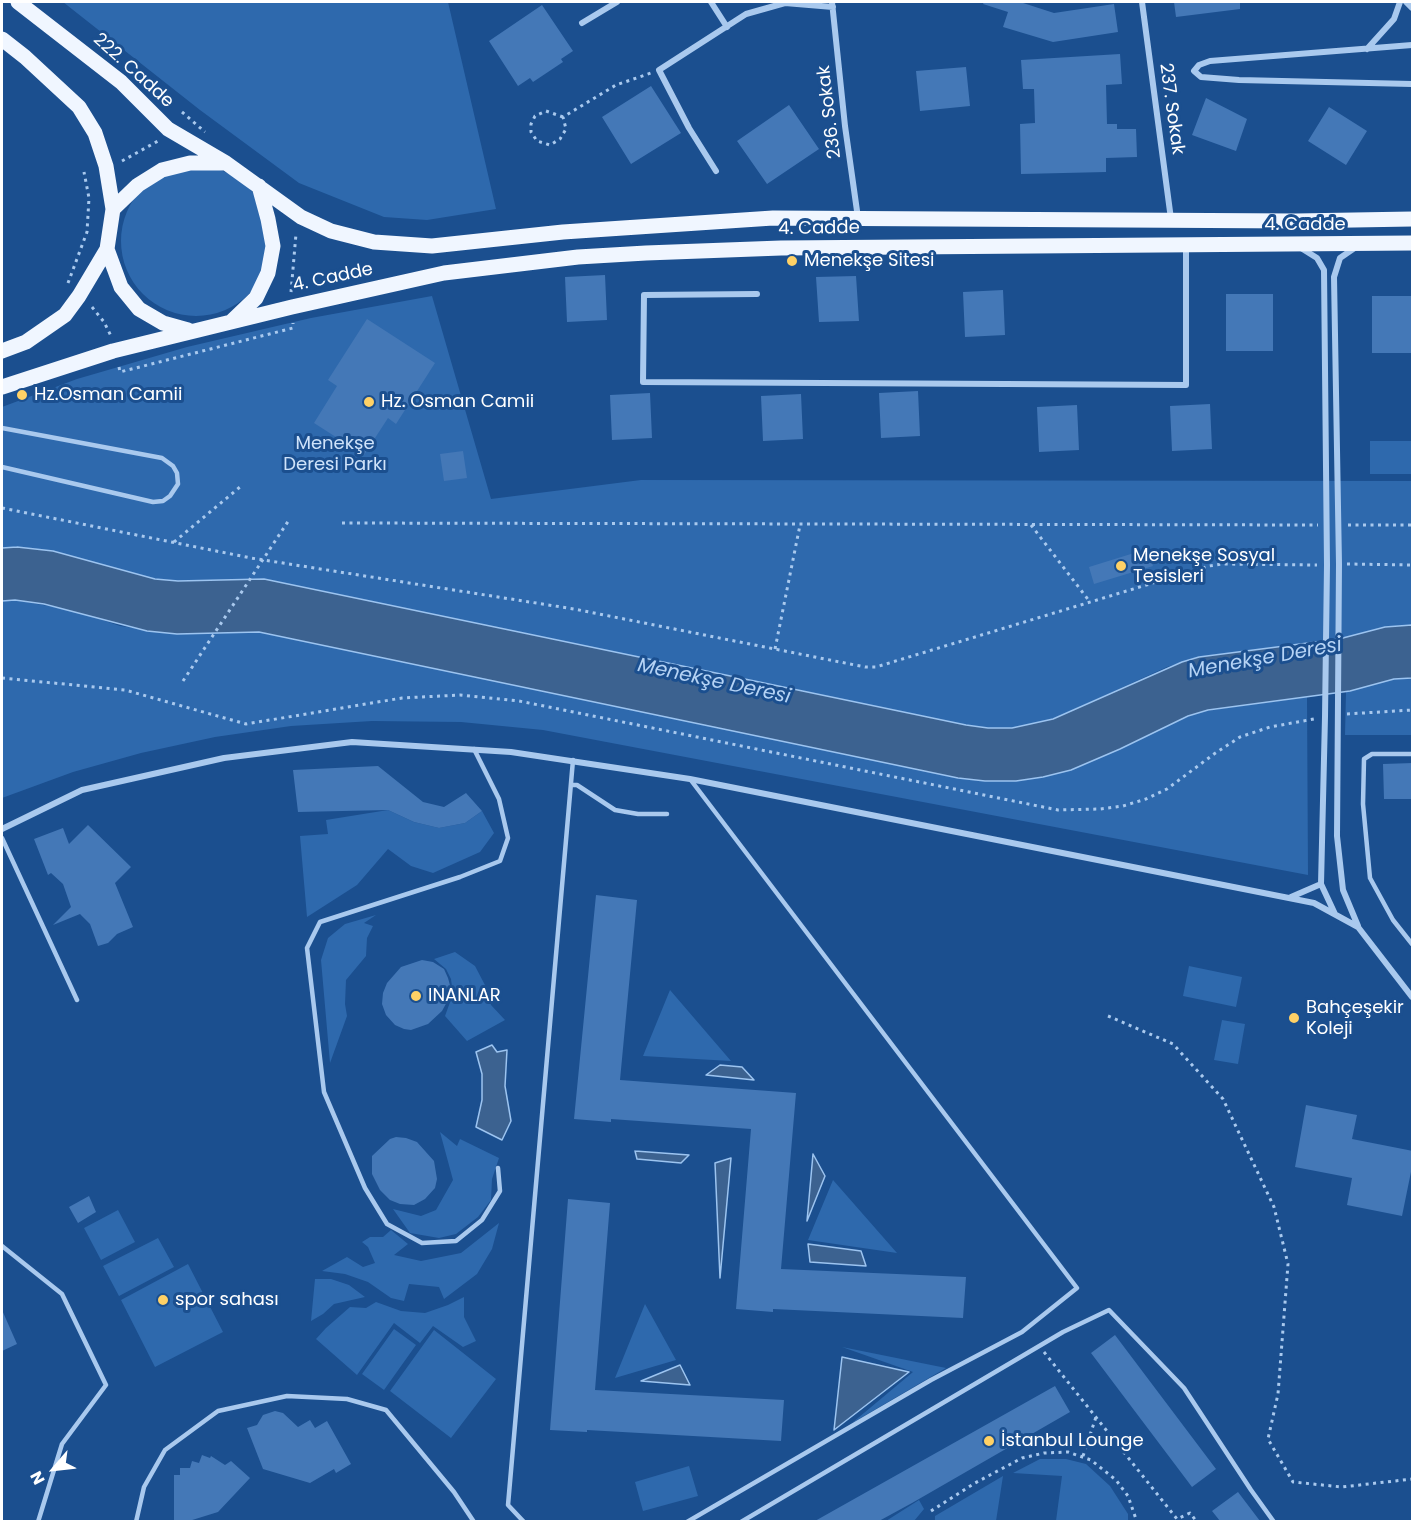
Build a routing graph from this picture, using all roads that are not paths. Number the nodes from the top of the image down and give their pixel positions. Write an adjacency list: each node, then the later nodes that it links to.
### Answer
1 (18, 2): 15 (main road, 222. Cadde)
2 (617, 2): 9 (street)
3 (711, 2): 10 (street)
4 (1142, 2): 21 (street, 237. Sokak)
5 (1400, 2): 13 (street)
6 (1406, 2): 8 (street)
7 (833, 4): 10 (street); 19 (street, 236. Sokak)
8 (1413, 8)
9 (582, 23)
10 (727, 27): 16 (street)
11 (2, 39): 18 (main road)
12 (1413, 45): 13 (street)
13 (1366, 50): 14 (street)
14 (1413, 84)
15 (226, 164): 17 (main road); 18 (main road)
16 (716, 171)
17 (259, 186): 19 (main road, 4. Cadde); 28 (main road)
18 (113, 208): 26 (main road)
19 (858, 218): 21 (main road, 4. Cadde)
20 (1413, 219): 21 (main road, 4. Cadde)
21 (1171, 220)
22 (1413, 243): 25 (main road, 4. Cadde)
23 (1186, 244): 24 (main road, 4. Cadde); 27 (street); 28 (main road, 4. Cadde)
24 (1296, 245): 25 (main road, 4. Cadde); 42 (street)
25 (1359, 245): 45 (street)
26 (107, 249): 29 (main road); 30 (main road)
27 (757, 294)
28 (232, 321): 29 (main road)
29 (190, 330): 31 (main road)
30 (2, 351)
31 (2, 387)
32 (2, 428): 33 (lane)
33 (2, 467)
34 (474, 749): 36 (street); 40 (street); 49 (lane)
35 (1413, 754): 46 (lane)
36 (573, 760): 37 (street); 38 (lane)
37 (690, 779): 43 (street); 55 (lane)
38 (570, 785): 39 (lane); 54 (lane)
39 (667, 814)
40 (2, 829)
41 (2, 838): 48 (lane)
42 (1321, 884): 43 (street); 44 (street)
43 (1290, 898): 44 (street)
44 (1335, 914): 45 (street)
45 (1358, 927): 47 (street)
46 (1413, 944)
47 (1413, 998)
48 (77, 1000)
49 (498, 1168)
50 (2, 1246): 51 (lane)
51 (38, 1521)
52 (136, 1521): 53 (lane)
53 (474, 1521)
54 (524, 1521)
55 (687, 1521)
56 (741, 1521): 57 (lane)
57 (1274, 1521)

